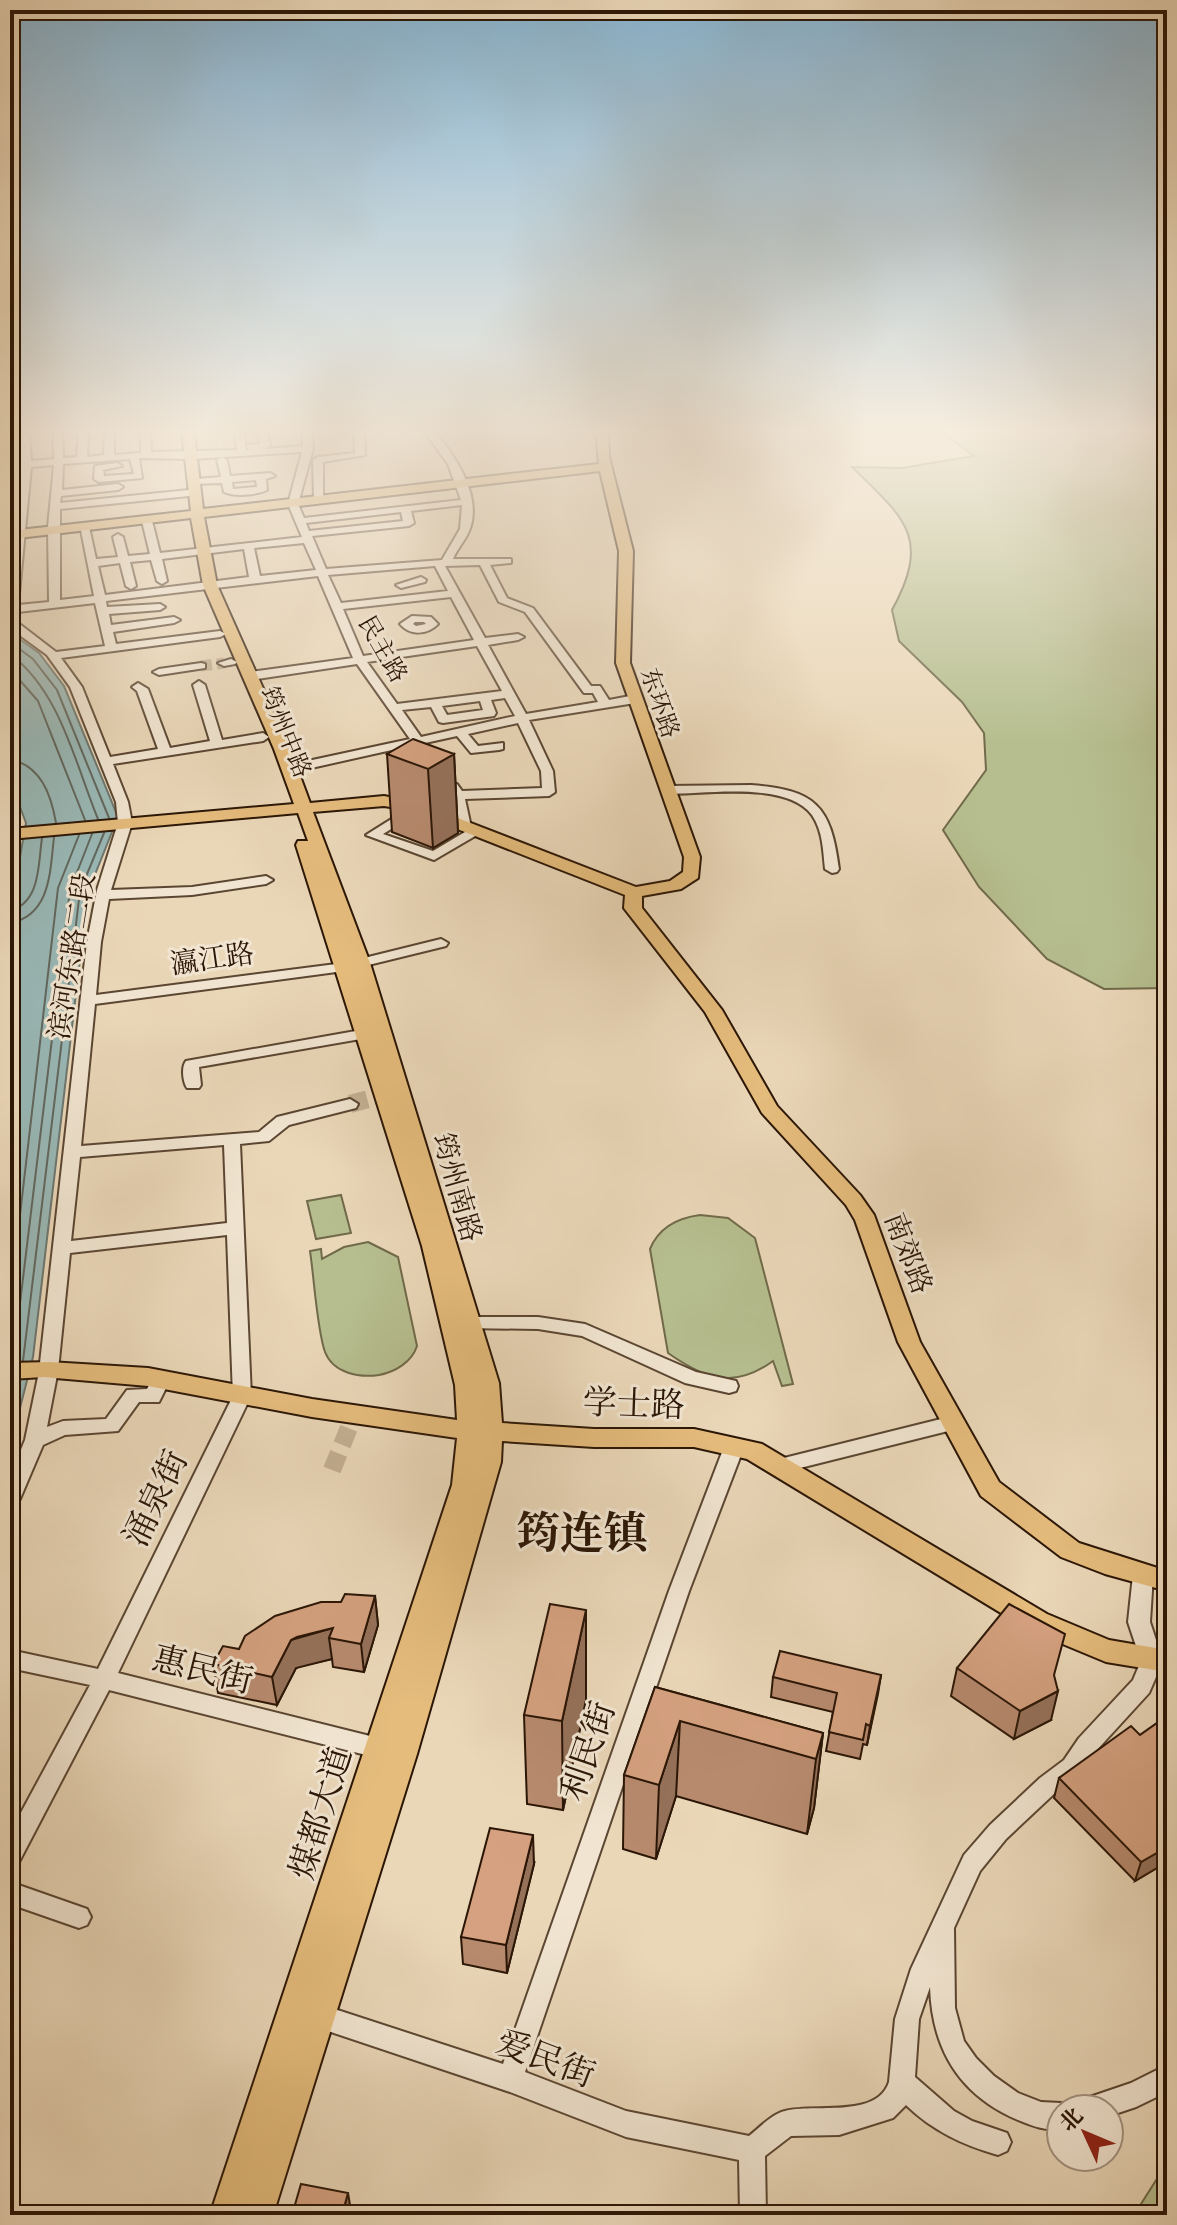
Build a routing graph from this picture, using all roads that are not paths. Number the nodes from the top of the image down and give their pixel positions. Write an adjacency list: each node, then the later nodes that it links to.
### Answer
1 (14, 536): 32 (street)
2 (53, 536): 28 (street)
3 (86, 536): 18 (street)
4 (150, 536): 13 (street)
5 (196, 536): 12 (main road, 筠州中路)
6 (315, 536): 10 (street)
7 (461, 536): 17 (street)
8 (622, 536): 48 (main road, 东环路)
9 (118, 537): 14 (street)
10 (307, 537): 11 (street); 19 (street, 民主路)
11 (249, 547): 12 (street); 21 (street)
12 (199, 552): 13 (street); 24 (main road, 筠州中路)
13 (155, 556): 14 (street); 22 (street)
14 (125, 559): 18 (street); 23 (street)
15 (483, 561): 16 (street); 17 (street); 49 (street)
16 (507, 561)
17 (443, 562): 19 (street); 25 (street)
18 (92, 563): 29 (street)
19 (321, 572): 21 (street); 31 (street, 民主路)
20 (420, 579): 26 (street)
21 (255, 580): 24 (street)
22 (162, 581)
23 (131, 586)
24 (205, 586): 29 (street); 36 (main road, 筠州中路); 44 (main road, 筠州中路)
25 (453, 594): 26 (street); 38 (street)
26 (410, 598): 27 (street)
27 (390, 601): 31 (street); 34 (street)
28 (55, 605): 29 (street); 32 (street)
29 (101, 605): 30 (street); 35 (street)
30 (160, 607)
31 (335, 607): 41 (street, 民主路)
32 (12, 609): 40 (street)
33 (174, 620): 35 (street)
34 (406, 624)
35 (107, 629): 39 (street)
36 (220, 634): 39 (street); 53 (main road, 筠州中路)
37 (518, 637): 38 (street)
38 (480, 642): 41 (street); 47 (street)
39 (111, 648): 40 (street)
40 (53, 656): 58 (street)
41 (359, 659): 44 (street); 50 (street, 民主路)
42 (201, 666): 43 (street)
43 (159, 672)
44 (250, 676): 60 (main road, 筠州中路)
45 (199, 685): 55 (street)
46 (138, 687): 57 (street)
47 (510, 694): 50 (street); 51 (street)
48 (635, 699): 49 (street); 62 (main road, 东环路)
49 (604, 702): 51 (street)
50 (392, 708): 54 (street, 民主路)
51 (523, 720): 52 (street); 63 (street)
52 (461, 733): 54 (street); 56 (street)
53 (263, 737): 55 (street); 65 (main road, 筠州中路)
54 (418, 743): 59 (street, 民主路); 60 (street)
55 (217, 744): 57 (street)
56 (499, 746)
57 (165, 752): 58 (street)
58 (107, 761): 66 (street)
59 (437, 768)
60 (289, 769): 65 (main road, 筠州中路)
61 (447, 780): 63 (street)
62 (668, 790): 69 (street); 71 (main road, 东环路)
63 (458, 795): 64 (street); 67 (street)
64 (413, 806): 65 (main road); 67 (main road); 67 (street)
65 (297, 808): 66 (main road); 74 (main road, 筠州中路)
66 (125, 823): 68 (main road); 72 (street, 滨河东路二段)
67 (469, 830): 71 (main road)
68 (14, 834)
69 (832, 869)
70 (266, 880): 72 (street)
71 (634, 892): 89 (main road, 南郊路)
72 (103, 895): 75 (street, 滨河东路二段)
73 (441, 943): 74 (street, 瀛江路)
74 (352, 965): 75 (street, 瀛江路); 76 (main road, 筠州南路); 83 (main road, 筠州南路)
75 (86, 1001): 80 (street, 滨河东路二段)
76 (367, 1034): 77 (street); 90 (main road, 筠州南路)
77 (193, 1085)
78 (350, 1104): 79 (street)
79 (232, 1141): 80 (street); 81 (street, 涌泉街)
80 (72, 1152): 82 (street, 滨河东路二段)
81 (236, 1228): 82 (street); 88 (street, 涌泉街)
82 (63, 1248): 84 (street, 滨河东路二段)
83 (469, 1323): 87 (street); 90 (main road, 筠州南路)
84 (44, 1370): 85 (main road, 学士路); 86 (main road, 学士路); 91 (street, 滨河东路二段)
85 (10, 1371)
86 (161, 1380): 88 (main road, 学士路); 91 (street)
87 (729, 1386)
88 (242, 1396): 90 (main road, 学士路); 99 (street, 涌泉街)
89 (953, 1423): 93 (street); 95 (main road, 南郊路)
90 (481, 1429): 92 (main road, 学士路); 100 (main road, 煤都大道); 105 (main road, 煤都大道)
91 (35, 1440): 94 (street, 滨河东路二段)
92 (734, 1447): 93 (main road, 学士路); 107 (street, 利民街)
93 (780, 1466): 98 (main road, 学士路)
94 (10, 1499)
95 (1143, 1575): 96 (main road, 南郊路); 98 (street)
96 (1167, 1581)
97 (10, 1659): 99 (street, 惠民街)
98 (1159, 1661): 104 (street)
99 (104, 1679): 100 (street, 惠民街); 101 (street, 涌泉街)
100 (378, 1748): 105 (main road, 煤都大道)
101 (10, 1856)
102 (10, 1893): 103 (street)
103 (79, 1917)
104 (944, 1923): 108 (street); 110 (street)
105 (308, 2012): 107 (street, 爱民街); 113 (main road, 煤都大道); 114 (main road, 煤都大道)
106 (1167, 2078): 109 (street)
107 (510, 2079): 112 (street, 爱民街)
108 (902, 2082): 111 (street); 112 (street)
109 (1125, 2098)
110 (1045, 2116)
111 (998, 2142)
112 (752, 2150): 115 (street)
113 (227, 2215)
114 (256, 2215)
115 (753, 2215)

